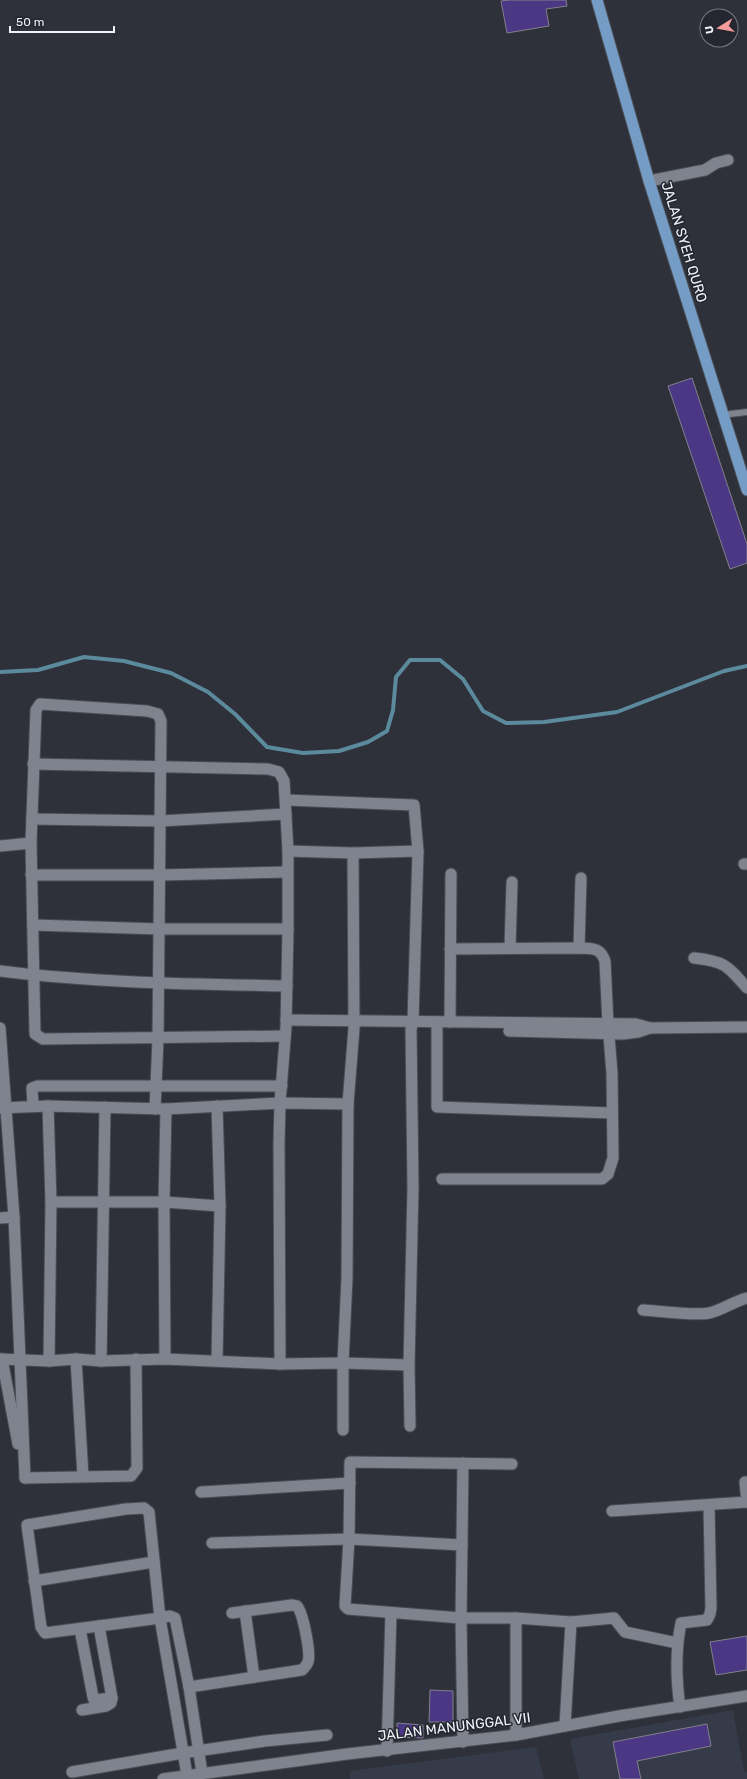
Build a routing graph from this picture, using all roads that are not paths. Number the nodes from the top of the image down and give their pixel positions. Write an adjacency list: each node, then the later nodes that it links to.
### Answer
1 (597, 0): 3 (main road, JALAN SYEH QURO)
2 (728, 160): 3 (street)
3 (649, 181): 5 (main road, JALAN SYEH QURO)
4 (747, 412): 5 (lane)
5 (722, 415): 6 (main road, JALAN SYEH QURO)
6 (747, 490)
7 (32, 764): 8 (street); 8 (street); 11 (street)
8 (161, 768): 9 (street); 12 (street)
9 (286, 800): 10 (street); 16 (street)
10 (286, 814): 12 (street); 15 (street)
11 (32, 819): 12 (street); 13 (street)
12 (160, 821): 21 (street)
13 (31, 844): 14 (street); 20 (street)
14 (0, 846)
15 (288, 851): 17 (street); 18 (street)
16 (418, 851): 17 (street); 38 (street)
17 (354, 853): 37 (street)
18 (287, 872): 21 (street); 26 (street)
19 (451, 874): 29 (street)
20 (31, 875): 21 (street); 24 (street)
21 (160, 875): 25 (street)
22 (581, 878): 28 (street)
23 (512, 882): 27 (street)
24 (33, 925): 25 (street); 32 (street)
25 (160, 929): 26 (street); 33 (street)
26 (288, 929): 34 (street)
27 (510, 948): 28 (street); 29 (street)
28 (579, 948): 43 (street)
29 (450, 949): 36 (street)
30 (694, 958): 35 (street)
31 (0, 971): 32 (street)
32 (35, 975): 33 (street); 44 (street)
33 (159, 983): 34 (street); 44 (street)
34 (287, 986): 42 (street)
35 (747, 988)
36 (450, 1022): 39 (street); 43 (street)
37 (354, 1025): 38 (street); 42 (street); 48 (street)
38 (412, 1025): 39 (street); 75 (street)
39 (436, 1025): 43 (street); 55 (street)
40 (747, 1027): 43 (street)
41 (0, 1028): 53 (street)
42 (286, 1028): 44 (street); 46 (street)
43 (608, 1029): 55 (street)
44 (158, 1039): 45 (street)
45 (157, 1086): 46 (street); 49 (street); 54 (street)
46 (282, 1086): 47 (street)
47 (280, 1103): 48 (street); 51 (street); 74 (street)
48 (348, 1104): 73 (street)
49 (33, 1106): 50 (street); 53 (street)
50 (48, 1106): 52 (street); 57 (street)
51 (217, 1106): 54 (street); 60 (street)
52 (105, 1107): 54 (street); 58 (street)
53 (3, 1108): 62 (street)
54 (160, 1109): 59 (street)
55 (612, 1113): 56 (street)
56 (442, 1180)
57 (51, 1202): 58 (street); 71 (street)
58 (102, 1202): 59 (street); 72 (street)
59 (164, 1202): 60 (street); 69 (street)
60 (220, 1206): 70 (street)
61 (0, 1218): 62 (street)
62 (14, 1218): 67 (street)
63 (747, 1298): 64 (street)
64 (643, 1310)
65 (76, 1358): 71 (street); 72 (street); 80 (street)
66 (1, 1359): 67 (street); 81 (street)
67 (20, 1359): 71 (street); 81 (street)
68 (136, 1359): 69 (street); 72 (street); 80 (street)
69 (165, 1359): 70 (street)
70 (217, 1360): 74 (street)
71 (49, 1361)
72 (101, 1361)
73 (343, 1363): 74 (street); 75 (street); 77 (street)
74 (280, 1364)
75 (409, 1365): 76 (street)
76 (410, 1426)
77 (343, 1430)
78 (463, 1463): 79 (street); 83 (street); 90 (street)
79 (512, 1464)
80 (83, 1476): 81 (street)
81 (25, 1478)
82 (747, 1482): 85 (street)
83 (350, 1483): 84 (street); 88 (street)
84 (201, 1492)
85 (747, 1502): 86 (street)
86 (709, 1505): 87 (street); 102 (street)
87 (612, 1511)
88 (349, 1539): 89 (street); 90 (street); 95 (street)
89 (212, 1543)
90 (462, 1545): 97 (street)
91 (154, 1562): 92 (street); 92 (street); 96 (street)
92 (34, 1580): 101 (street)
93 (245, 1611): 94 (street); 103 (street); 103 (street)
94 (232, 1613)
95 (391, 1613): 97 (street); 114 (street)
96 (160, 1618): 100 (street); 104 (street); 115 (street)
97 (461, 1618): 98 (street); 112 (street)
98 (516, 1618): 99 (street); 111 (street)
99 (571, 1622): 102 (street); 109 (street)
100 (99, 1626): 101 (street); 106 (street)
101 (80, 1629): 106 (street)
102 (677, 1643): 107 (street)
103 (254, 1677): 104 (street)
104 (189, 1687): 113 (street)
105 (747, 1696): 107 (street, JALAN MANUNGGAL VII)
106 (112, 1698): 108 (street)
107 (680, 1707): 109 (street, JALAN MANUNGGAL VII)
108 (82, 1710)
109 (565, 1726): 111 (street, JALAN MANUNGGAL VII)
110 (327, 1735): 113 (street)
111 (516, 1735): 112 (street, JALAN MANUNGGAL VII)
112 (463, 1742): 114 (street, JALAN MANUNGGAL VII)
113 (200, 1751): 115 (street); 117 (street)
114 (387, 1751): 117 (street, JALAN MANUNGGAL VII)
115 (183, 1753): 116 (street); 118 (street)
116 (72, 1772)
117 (202, 1773): 118 (street, JALAN MANUNGGAL VII)
118 (187, 1775): 119 (street, JALAN MANUNGGAL VII)
119 (163, 1779)

